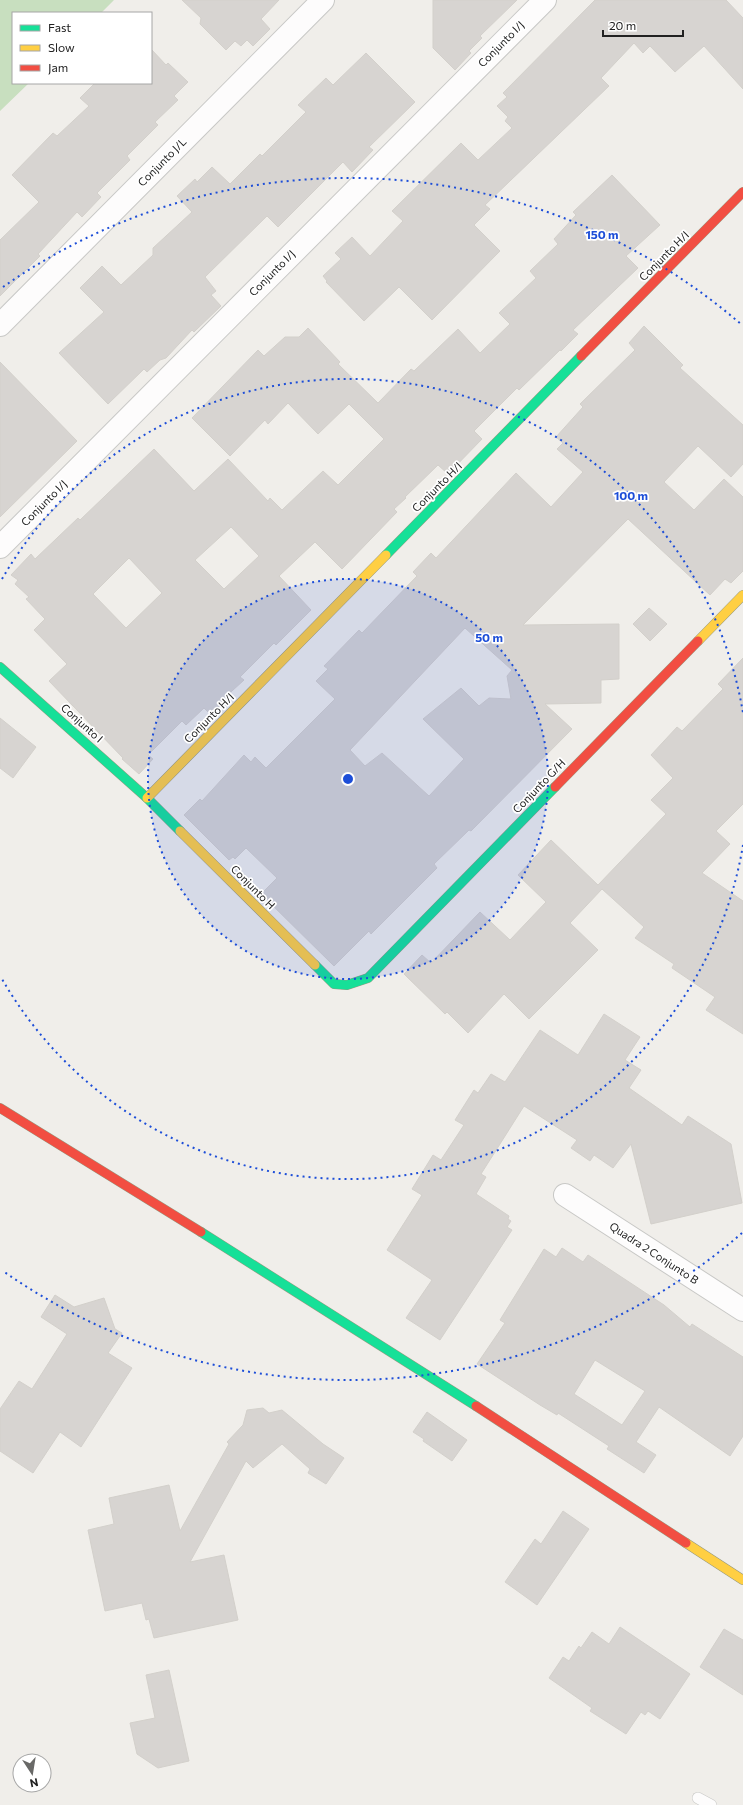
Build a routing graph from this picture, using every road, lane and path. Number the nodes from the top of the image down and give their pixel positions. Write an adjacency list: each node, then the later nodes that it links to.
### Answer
1 (324, 0): 4 (street, Conjunto J/L)
2 (545, 0): 5 (street, Conjunto I/J)
3 (743, 192): 8 (street, Conjunto H/I)
4 (0, 325)
5 (0, 547)
6 (743, 595): 9 (street, Conjunto G/H)
7 (0, 667): 8 (street, Conjunto I)
8 (147, 798): 9 (street, Conjunto H)
9 (347, 985)
10 (0, 1108): 13 (street)
11 (565, 1195): 12 (street, Quadra 2 Conjunto B)
12 (743, 1310)
13 (743, 1580)
14 (698, 1798): 15 (lane)
15 (711, 1805)

